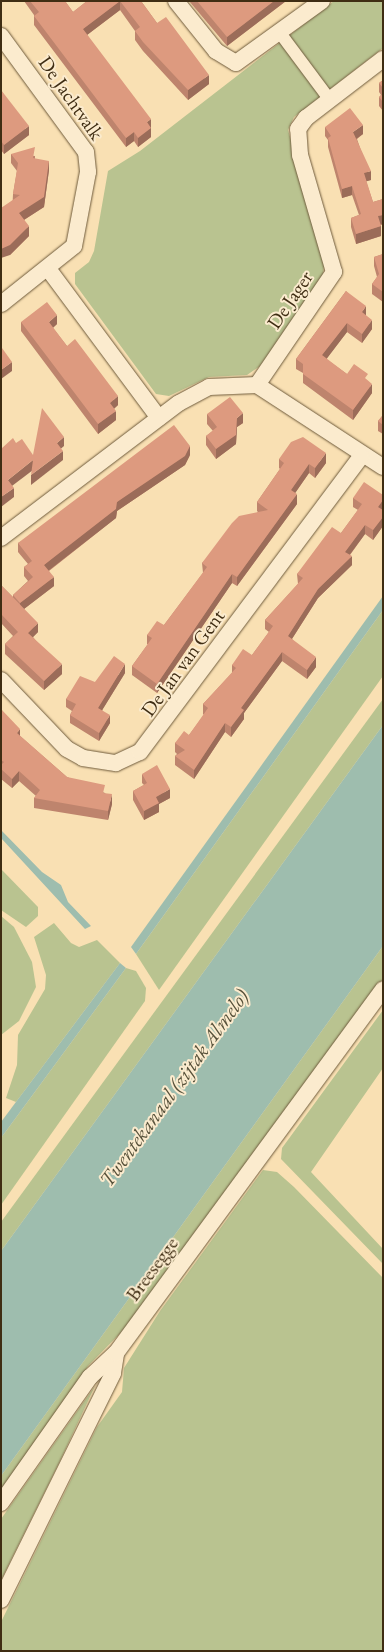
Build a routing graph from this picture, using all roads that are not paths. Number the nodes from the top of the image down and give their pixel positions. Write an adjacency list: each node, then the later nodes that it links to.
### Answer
1 (176, 1): 3 (street)
2 (322, 1): 3 (street)
3 (280, 32): 6 (street)
4 (1, 36): 7 (street, De Jachtvalk)
5 (383, 60): 6 (street, De Jager)
6 (330, 100): 9 (street, De Jager)
7 (49, 270): 8 (street, De Jachtvalk); 10 (street)
8 (1, 304)
9 (257, 385): 10 (street); 11 (street)
10 (159, 418): 13 (street)
11 (361, 457): 12 (street); 14 (street, De Jan van Gent)
12 (383, 467)
13 (1, 538)
14 (1, 680)
15 (383, 989): 16 (street, Breesegge)
16 (116, 1353): 17 (street); 18 (street, Breesegge)
17 (1, 1503)
18 (1, 1600)

